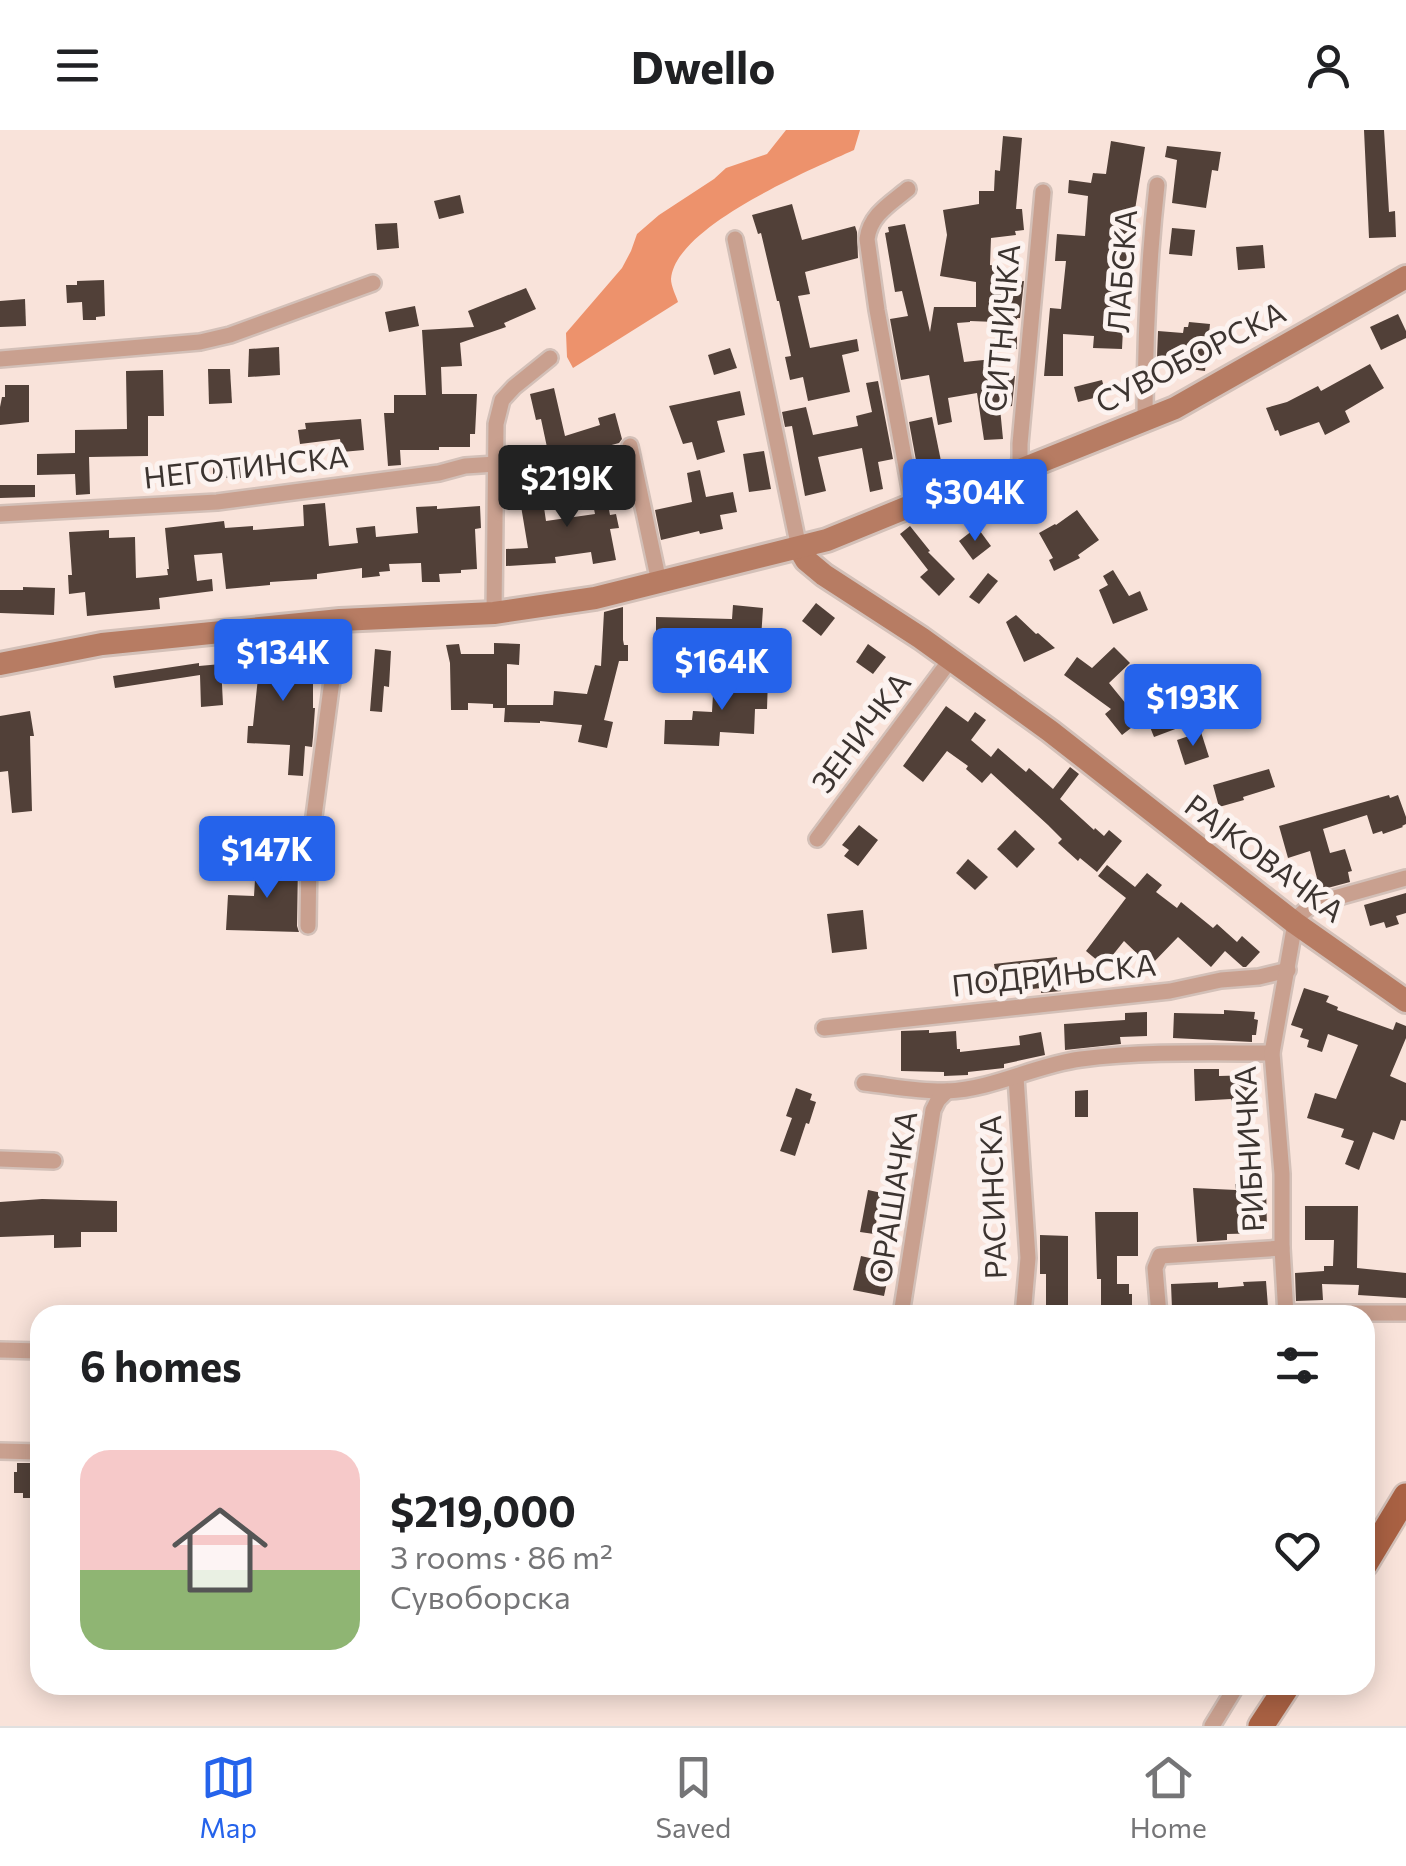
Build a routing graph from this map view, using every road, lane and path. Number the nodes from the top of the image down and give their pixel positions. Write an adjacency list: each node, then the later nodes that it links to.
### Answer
1 (1158, 185): 9 (street, ЛАБСКА)
2 (908, 189): 13 (street)
3 (1043, 192): 12 (street, СИТНИЧКА)
4 (735, 239): 15 (street)
5 (1406, 276): 9 (main road, СУВОБОРСКА)
6 (373, 283): 8 (street)
7 (550, 358): 11 (street)
8 (0, 359)
9 (1144, 422): 12 (main road, СУВОБОРСКА)
10 (630, 446): 16 (street)
11 (496, 464): 14 (street, НЕГОТИНСКА); 17 (street)
12 (1020, 470): 13 (main road, СУВОБОРСКА)
13 (913, 505): 15 (main road, СУВОБОРСКА)
14 (0, 514)
15 (800, 548): 16 (main road, СУВОБОРСКА); 19 (main road, РАЈКОВАЧКА)
16 (659, 582): 17 (main road, СУВОБОРСКА)
17 (494, 613): 18 (main road, СУВОБОРСКА)
18 (340, 620): 20 (main road, СУВОБОРСКА); 24 (street)
19 (951, 659): 21 (street, ЗЕНИЧКА); 23 (main road, РАЈКОВАЧКА)
20 (0, 664)
21 (817, 840)
22 (1406, 878): 23 (street)
23 (1295, 923): 25 (street, РИБНИЧКА); 26 (main road, РАЈКОВАЧКА)
24 (308, 926)
25 (1288, 970): 27 (street, ПОДРИЊСКА); 28 (street, РИБНИЧКА)
26 (1406, 1000)
27 (824, 1028)
28 (1272, 1053): 29 (street); 34 (street, РИБНИЧКА)
29 (1016, 1077): 31 (street); 36 (street, РАСИНСКА)
30 (864, 1084): 31 (street)
31 (947, 1091): 35 (street, ОРАШАЧКА)
32 (0, 1159): 33 (street)
33 (54, 1161)
34 (1282, 1248): 37 (street); 38 (street, РИБНИЧКА)
35 (904, 1305)
36 (1024, 1305)
37 (1158, 1305)
38 (1285, 1305)
39 (1375, 1313): 40 (street, РИБНИЧКА)
40 (1406, 1313)
41 (0, 1350): 42 (street)
42 (30, 1351)
43 (0, 1452): 44 (street)
44 (30, 1452)
45 (1406, 1496): 46 (main road)
46 (1375, 1547)
47 (1230, 1695): 49 (street)
48 (1281, 1695): 50 (main road)
49 (1212, 1726)
50 (1260, 1726)

